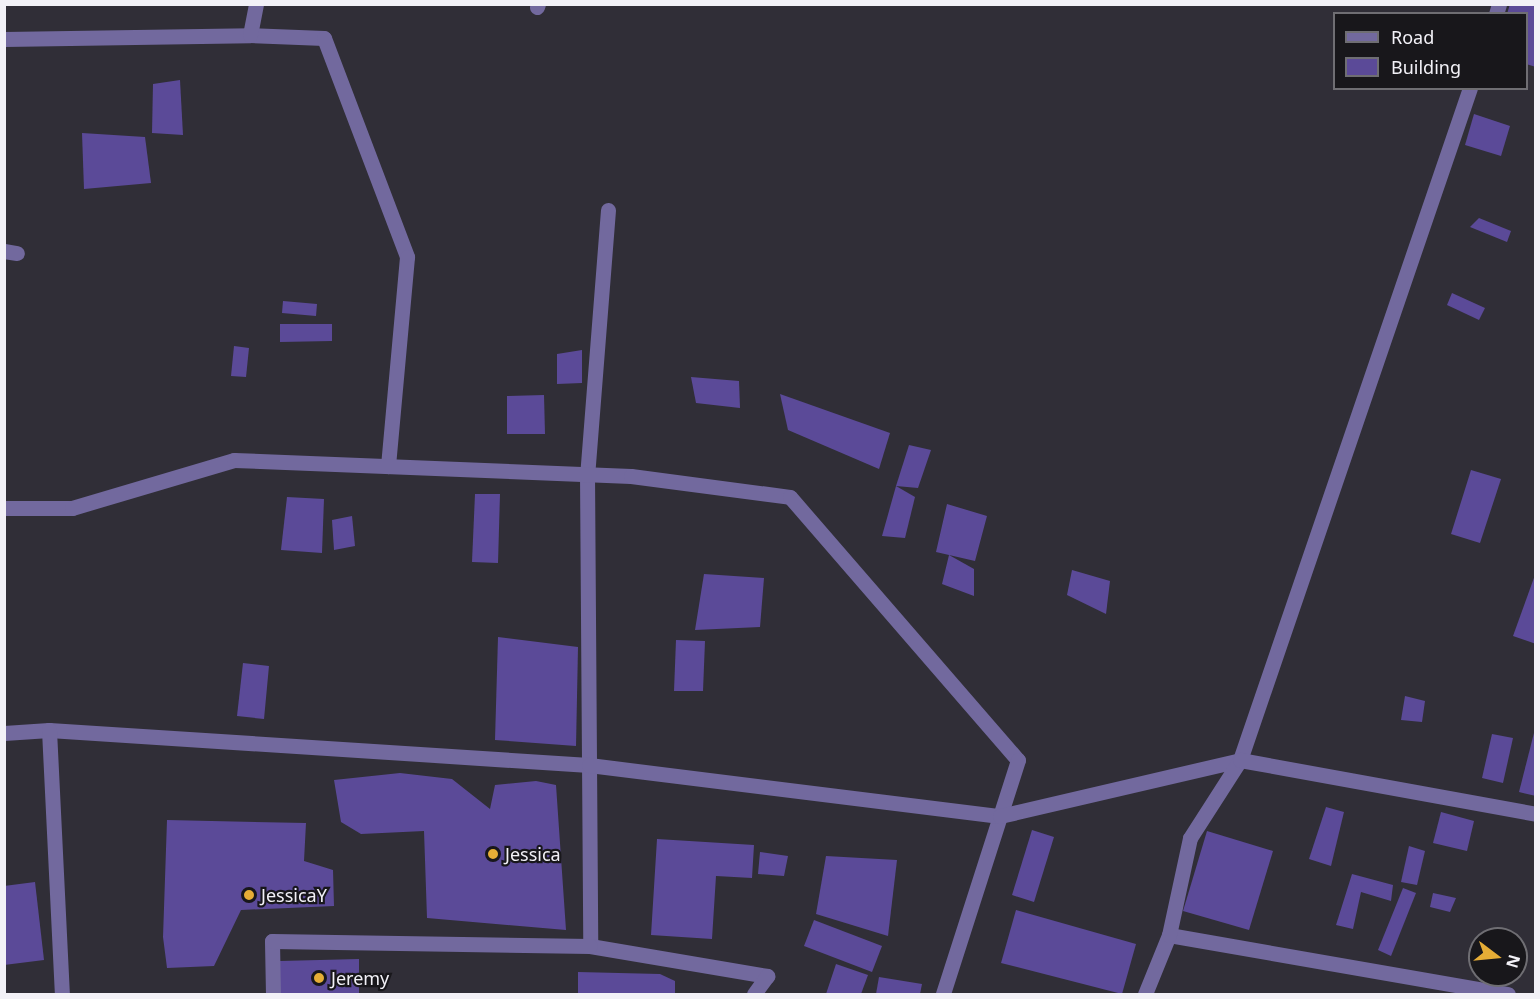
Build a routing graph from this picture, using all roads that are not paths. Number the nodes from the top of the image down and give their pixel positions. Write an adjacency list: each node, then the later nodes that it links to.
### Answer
1 (256, 4): 2 (street)
2 (250, 35): 3 (street); 6 (street)
3 (4, 39)
4 (1469, 90): 11 (street)
5 (608, 210): 7 (street)
6 (388, 466): 7 (street); 8 (street)
7 (587, 474): 12 (street); 14 (street)
8 (4, 508)
9 (49, 730): 10 (street); 12 (street); 17 (street)
10 (4, 733)
11 (1240, 760): 13 (street); 14 (street); 15 (street)
12 (589, 765): 14 (street); 16 (street)
13 (1536, 814)
14 (1000, 816): 20 (street)
15 (1169, 935): 21 (street); 22 (street)
16 (590, 946): 18 (street); 19 (street)
17 (62, 994)
18 (273, 994)
19 (754, 994)
20 (943, 994)
21 (1145, 994)
22 (1508, 994)

